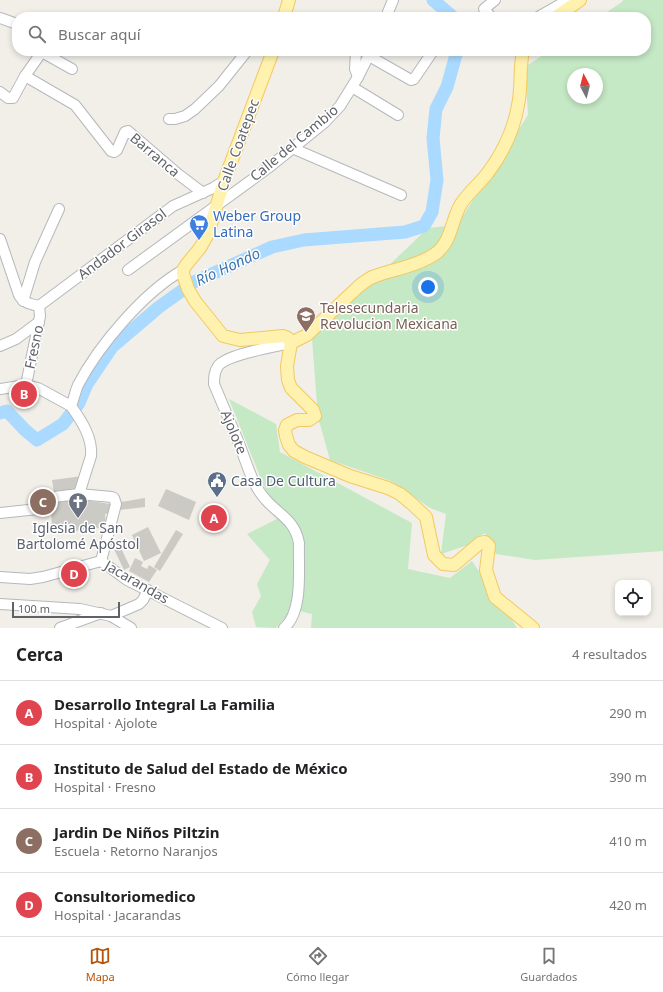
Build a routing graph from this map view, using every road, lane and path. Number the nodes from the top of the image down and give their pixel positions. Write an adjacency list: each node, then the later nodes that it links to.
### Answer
1 (289, 0): 5 (main road)
2 (393, 0): 6 (street)
3 (495, 0): 7 (street)
4 (579, 1): 8 (street); 9 (main road)
5 (285, 12)
6 (388, 12)
7 (487, 12)
8 (547, 12)
9 (563, 12)
10 (0, 18): 11 (street)
11 (12, 22)
12 (38, 56): 22 (street)
13 (48, 56): 21 (street)
14 (243, 56): 27 (street)
15 (271, 56): 29 (main road, Calle Coatepec)
16 (356, 56): 23 (street)
17 (369, 56): 23 (street, Calle del Cambio)
18 (373, 56): 19 (street)
19 (430, 56)
20 (523, 56): 40 (main road)
21 (72, 69)
22 (25, 76): 25 (street); 30 (street, Barranca)
23 (358, 77): 24 (street, Calle del Cambio)
24 (352, 87): 26 (street); 28 (street, Calle del Cambio)
25 (0, 92)
26 (398, 114)
27 (169, 119)
28 (292, 148): 31 (street); 32 (street, Calle del Cambio)
29 (224, 182): 30 (street, Andador Girasol); 32 (main road, Calle Coatepec)
30 (203, 193): 38 (street, Andador Girasol)
31 (401, 195)
32 (218, 204): 35 (street, Calle del Cambio); 36 (main road, Calle Coatepec)
33 (59, 209): 37 (street)
34 (0, 239): 37 (street)
35 (128, 270)
36 (185, 279): 40 (main road); 44 (street, Calle Coatepec)
37 (23, 301): 38 (street)
38 (39, 306): 39 (street, Fresno)
39 (39, 322): 41 (street); 42 (street, Fresno)
40 (291, 343): 55 (street, Ajolote); 56 (main road)
41 (0, 346)
42 (26, 384): 43 (street, Fresno); 44 (street)
43 (0, 389)
44 (73, 407): 45 (street)
45 (79, 494): 46 (street); 47 (street)
46 (0, 513)
47 (101, 560): 48 (street, Jacarandas); 49 (street, Jacarandas)
48 (0, 577)
49 (148, 590): 51 (street); 54 (street, Jacarandas)
50 (0, 604): 51 (street)
51 (106, 614): 52 (street); 53 (street)
52 (60, 628)
53 (131, 628)
54 (222, 628)
55 (284, 628)
56 (533, 628)

